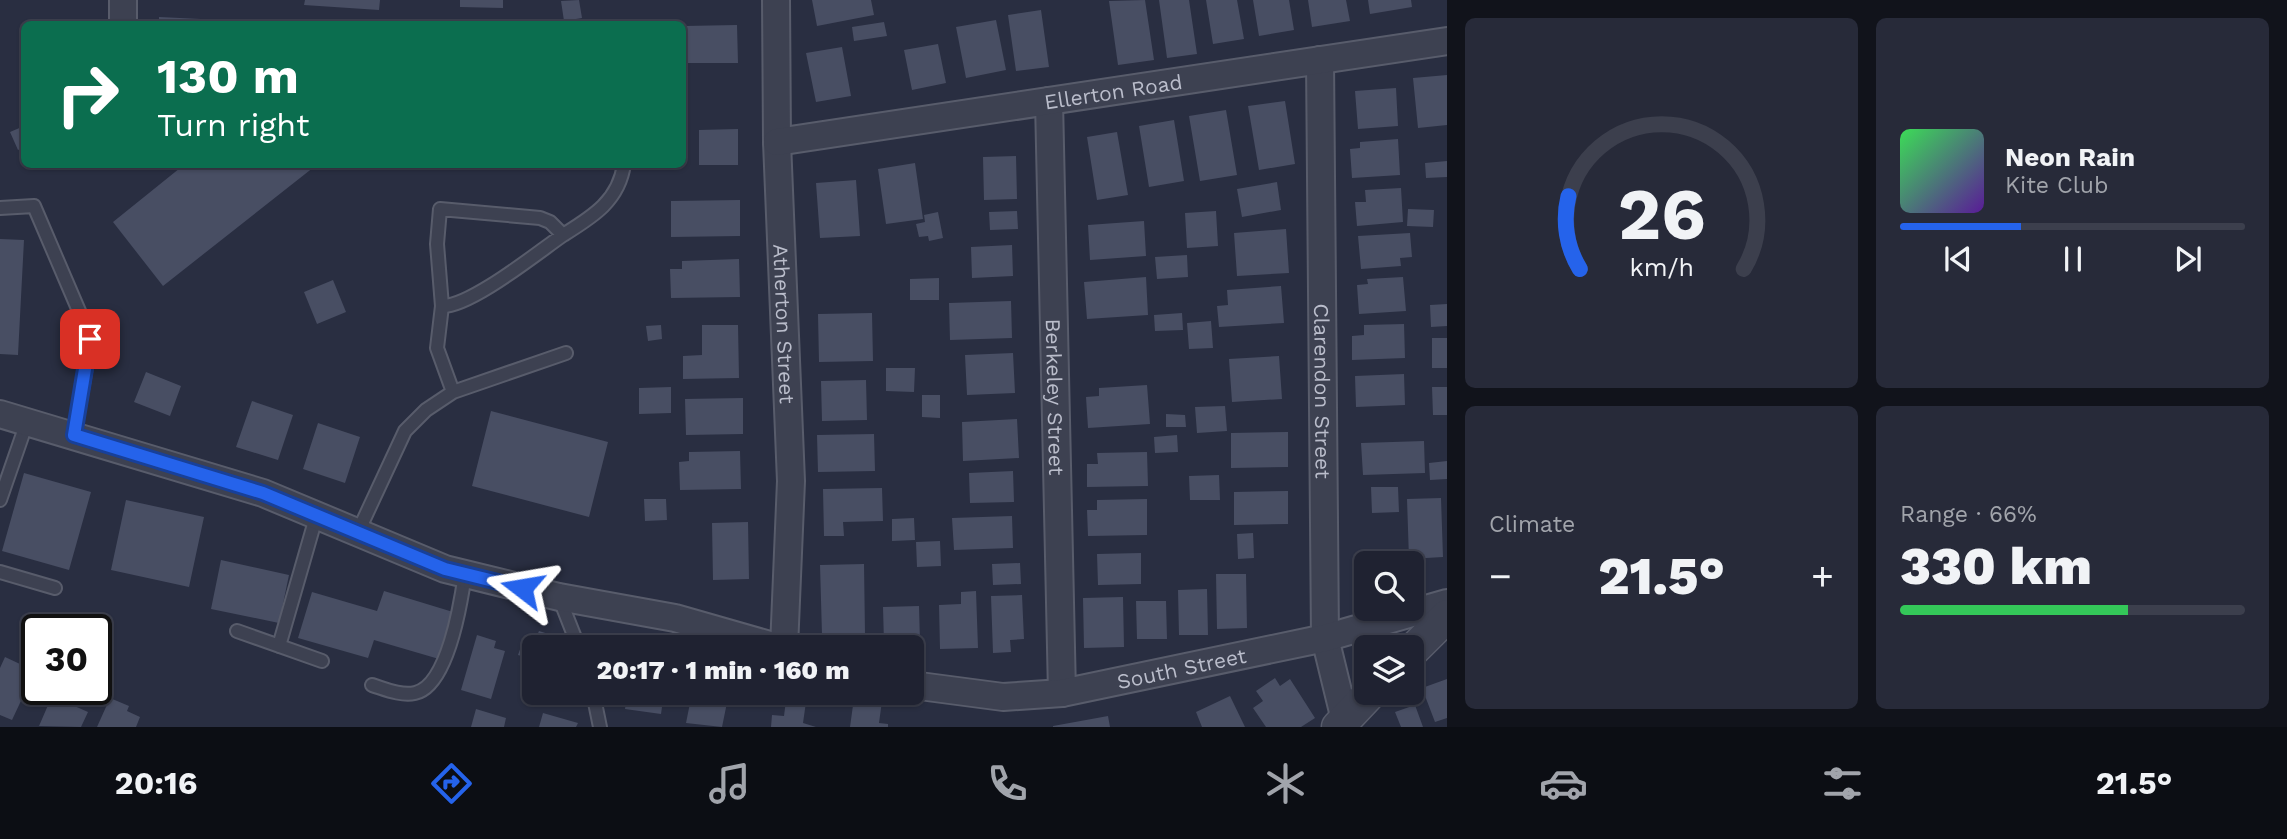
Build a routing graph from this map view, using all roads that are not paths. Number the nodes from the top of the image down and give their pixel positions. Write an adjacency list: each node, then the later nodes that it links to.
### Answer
1 (123, 0): 3 (street)
2 (776, 0): 7 (street, Atherton Street)
3 (122, 21)
4 (1447, 41): 5 (street, Ellerton Road)
5 (1320, 60): 6 (street, Ellerton Road); 30 (street, Clarendon Street)
6 (1049, 101): 7 (street, Ellerton Road); 36 (street, Berkeley Street)
7 (777, 142): 29 (street, Atherton Street)
8 (623, 168): 10 (lane)
9 (0, 208): 16 (lane)
10 (563, 235): 11 (lane); 11 (lane)
11 (442, 306): 13 (lane)
12 (566, 353): 13 (lane)
13 (453, 392): 19 (lane)
14 (0, 414): 15 (street)
15 (27, 422): 16 (street); 17 (lane)
16 (74, 435): 18 (street)
17 (0, 500)
18 (317, 514): 19 (street); 32 (lane)
19 (358, 532): 21 (street)
20 (0, 572): 22 (lane)
21 (466, 575): 23 (street); 34 (lane)
22 (55, 588)
23 (559, 597): 27 (lane); 28 (street)
24 (1447, 604): 30 (street, South Street)
25 (1447, 616): 31 (street)
26 (237, 631): 32 (lane)
27 (574, 635)
28 (736, 635)
29 (783, 635)
30 (1325, 638): 36 (street, South Street); 39 (street, Clarendon Street)
31 (1424, 639)
32 (279, 646): 33 (lane)
33 (322, 661)
34 (372, 685)
35 (924, 687): 36 (street, South Street)
36 (1062, 692)
37 (595, 705): 40 (lane)
38 (1359, 705): 39 (street)
39 (1342, 723)
40 (600, 727)

